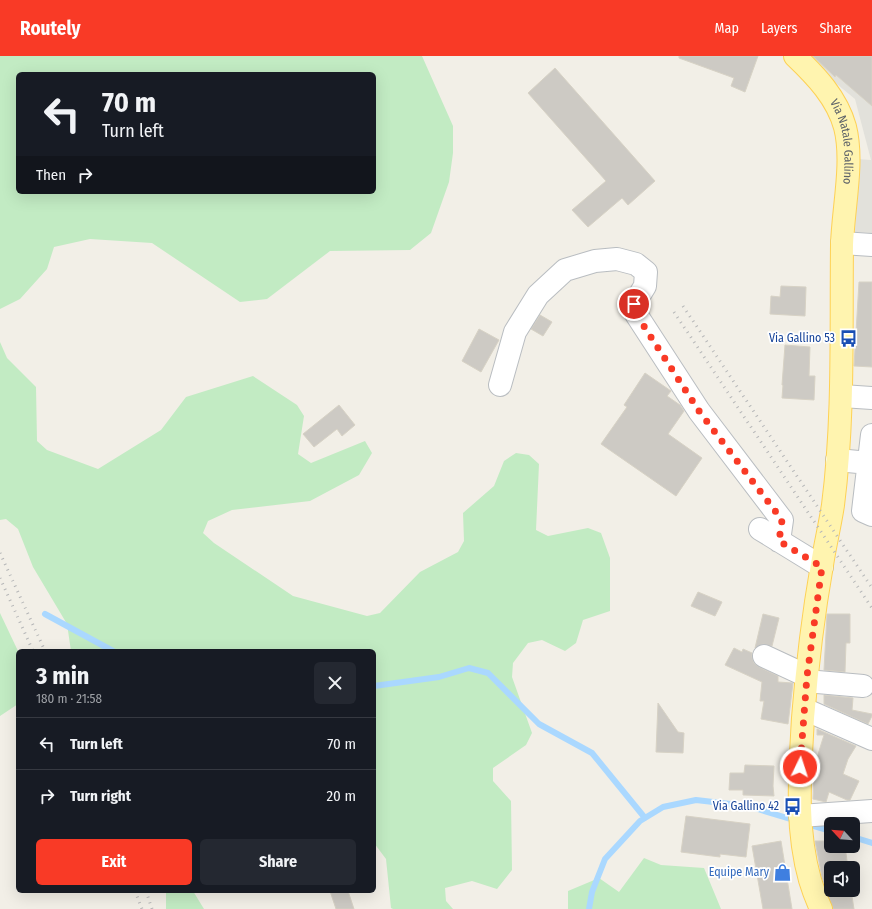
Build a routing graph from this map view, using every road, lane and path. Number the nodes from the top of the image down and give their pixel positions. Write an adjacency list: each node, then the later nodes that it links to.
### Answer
1 (795, 56): 2 (main road, Via Natale Gallino)
2 (842, 243): 3 (street); 5 (main road, Via Natale Gallino)
3 (872, 245)
4 (500, 385): 12 (street)
5 (842, 396): 6 (street); 8 (main road, Via Natale Gallino)
6 (872, 398)
7 (872, 435): 9 (street)
8 (837, 460): 9 (street); 13 (main road, Via Natale Gallino)
9 (869, 463): 10 (street)
10 (872, 515)
11 (760, 529): 12 (street)
12 (779, 541): 13 (street)
13 (822, 567): 15 (main road, Via Natale Gallino)
14 (764, 656): 15 (street)
15 (807, 679): 16 (street); 17 (main road, Via Natale Gallino)
16 (864, 686)
17 (804, 709): 18 (street); 20 (main road, Via Natale Gallino)
18 (872, 740)
19 (872, 811): 20 (street)
20 (800, 816): 21 (main road, Via Natale Gallino)
21 (821, 909)

